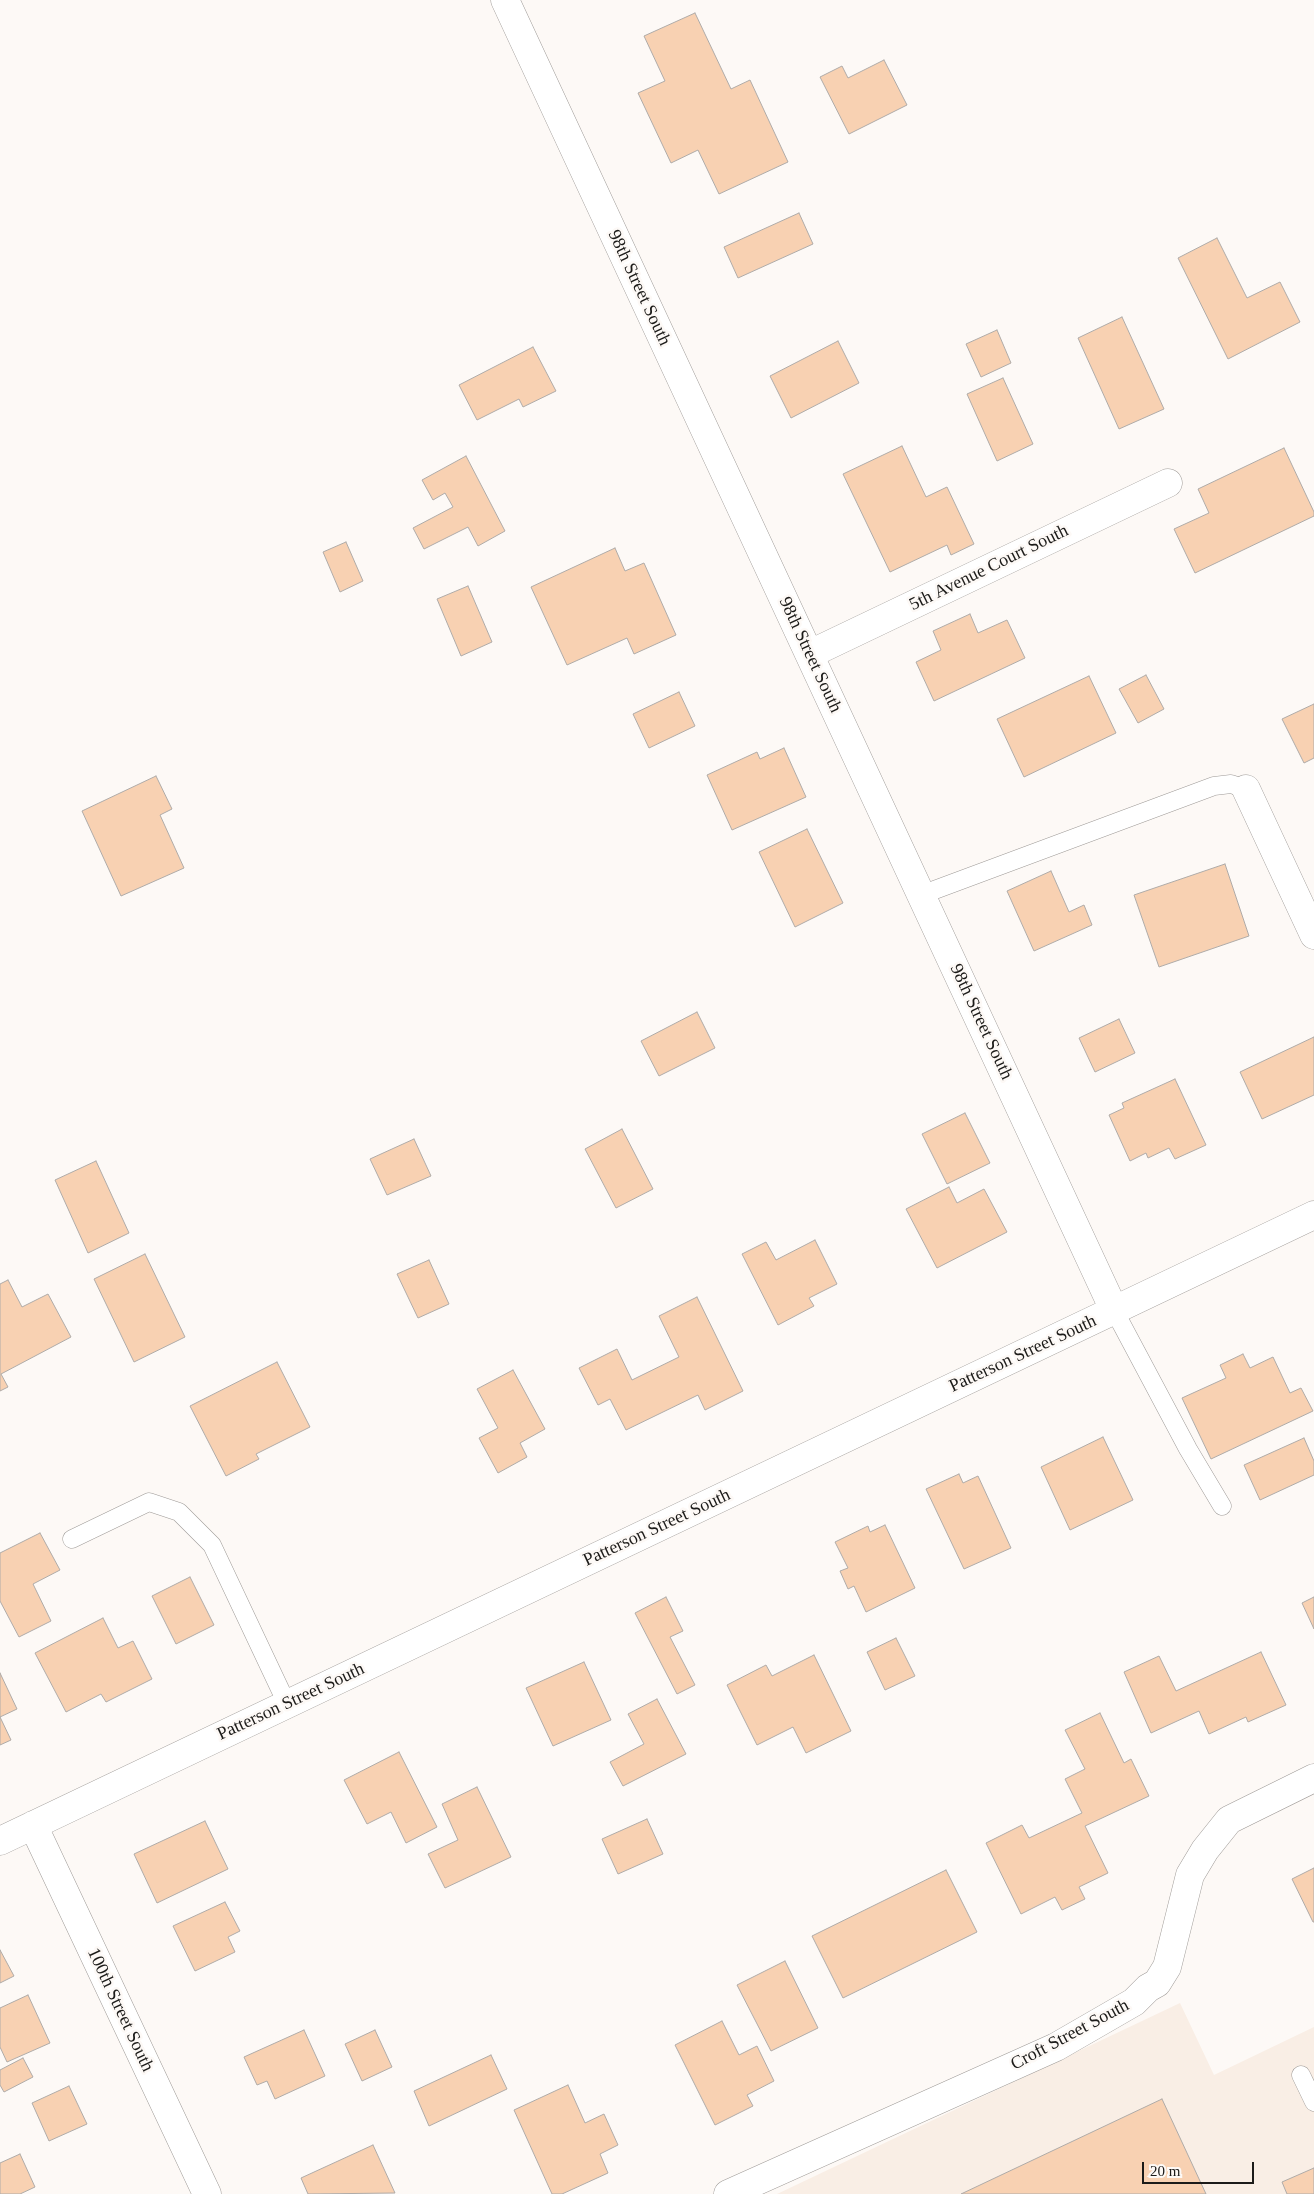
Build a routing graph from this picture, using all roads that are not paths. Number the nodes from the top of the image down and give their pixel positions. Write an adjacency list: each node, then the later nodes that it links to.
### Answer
1 (506, 0): 3 (street, 98th Street South)
2 (1168, 483): 3 (street, 5th Avenue Court South)
3 (810, 654): 5 (street, 98th Street South)
4 (1246, 789): 5 (lane); 6 (street)
5 (921, 895): 8 (street, 98th Street South)
6 (1314, 935)
7 (1314, 1215): 8 (street, Patterson Street South)
8 (1114, 1310): 9 (lane); 11 (street, Patterson Street South)
9 (1222, 1506)
10 (72, 1539): 11 (lane)
11 (287, 1704): 13 (street, Patterson Street South)
12 (1314, 1778): 18 (street, Croft Street South)
13 (32, 1825): 14 (street, Patterson Street South); 17 (street, 100th Street South)
14 (0, 1841)
15 (1301, 2075): 16 (lane)
16 (1314, 2102)
17 (208, 2194)
18 (728, 2194)

